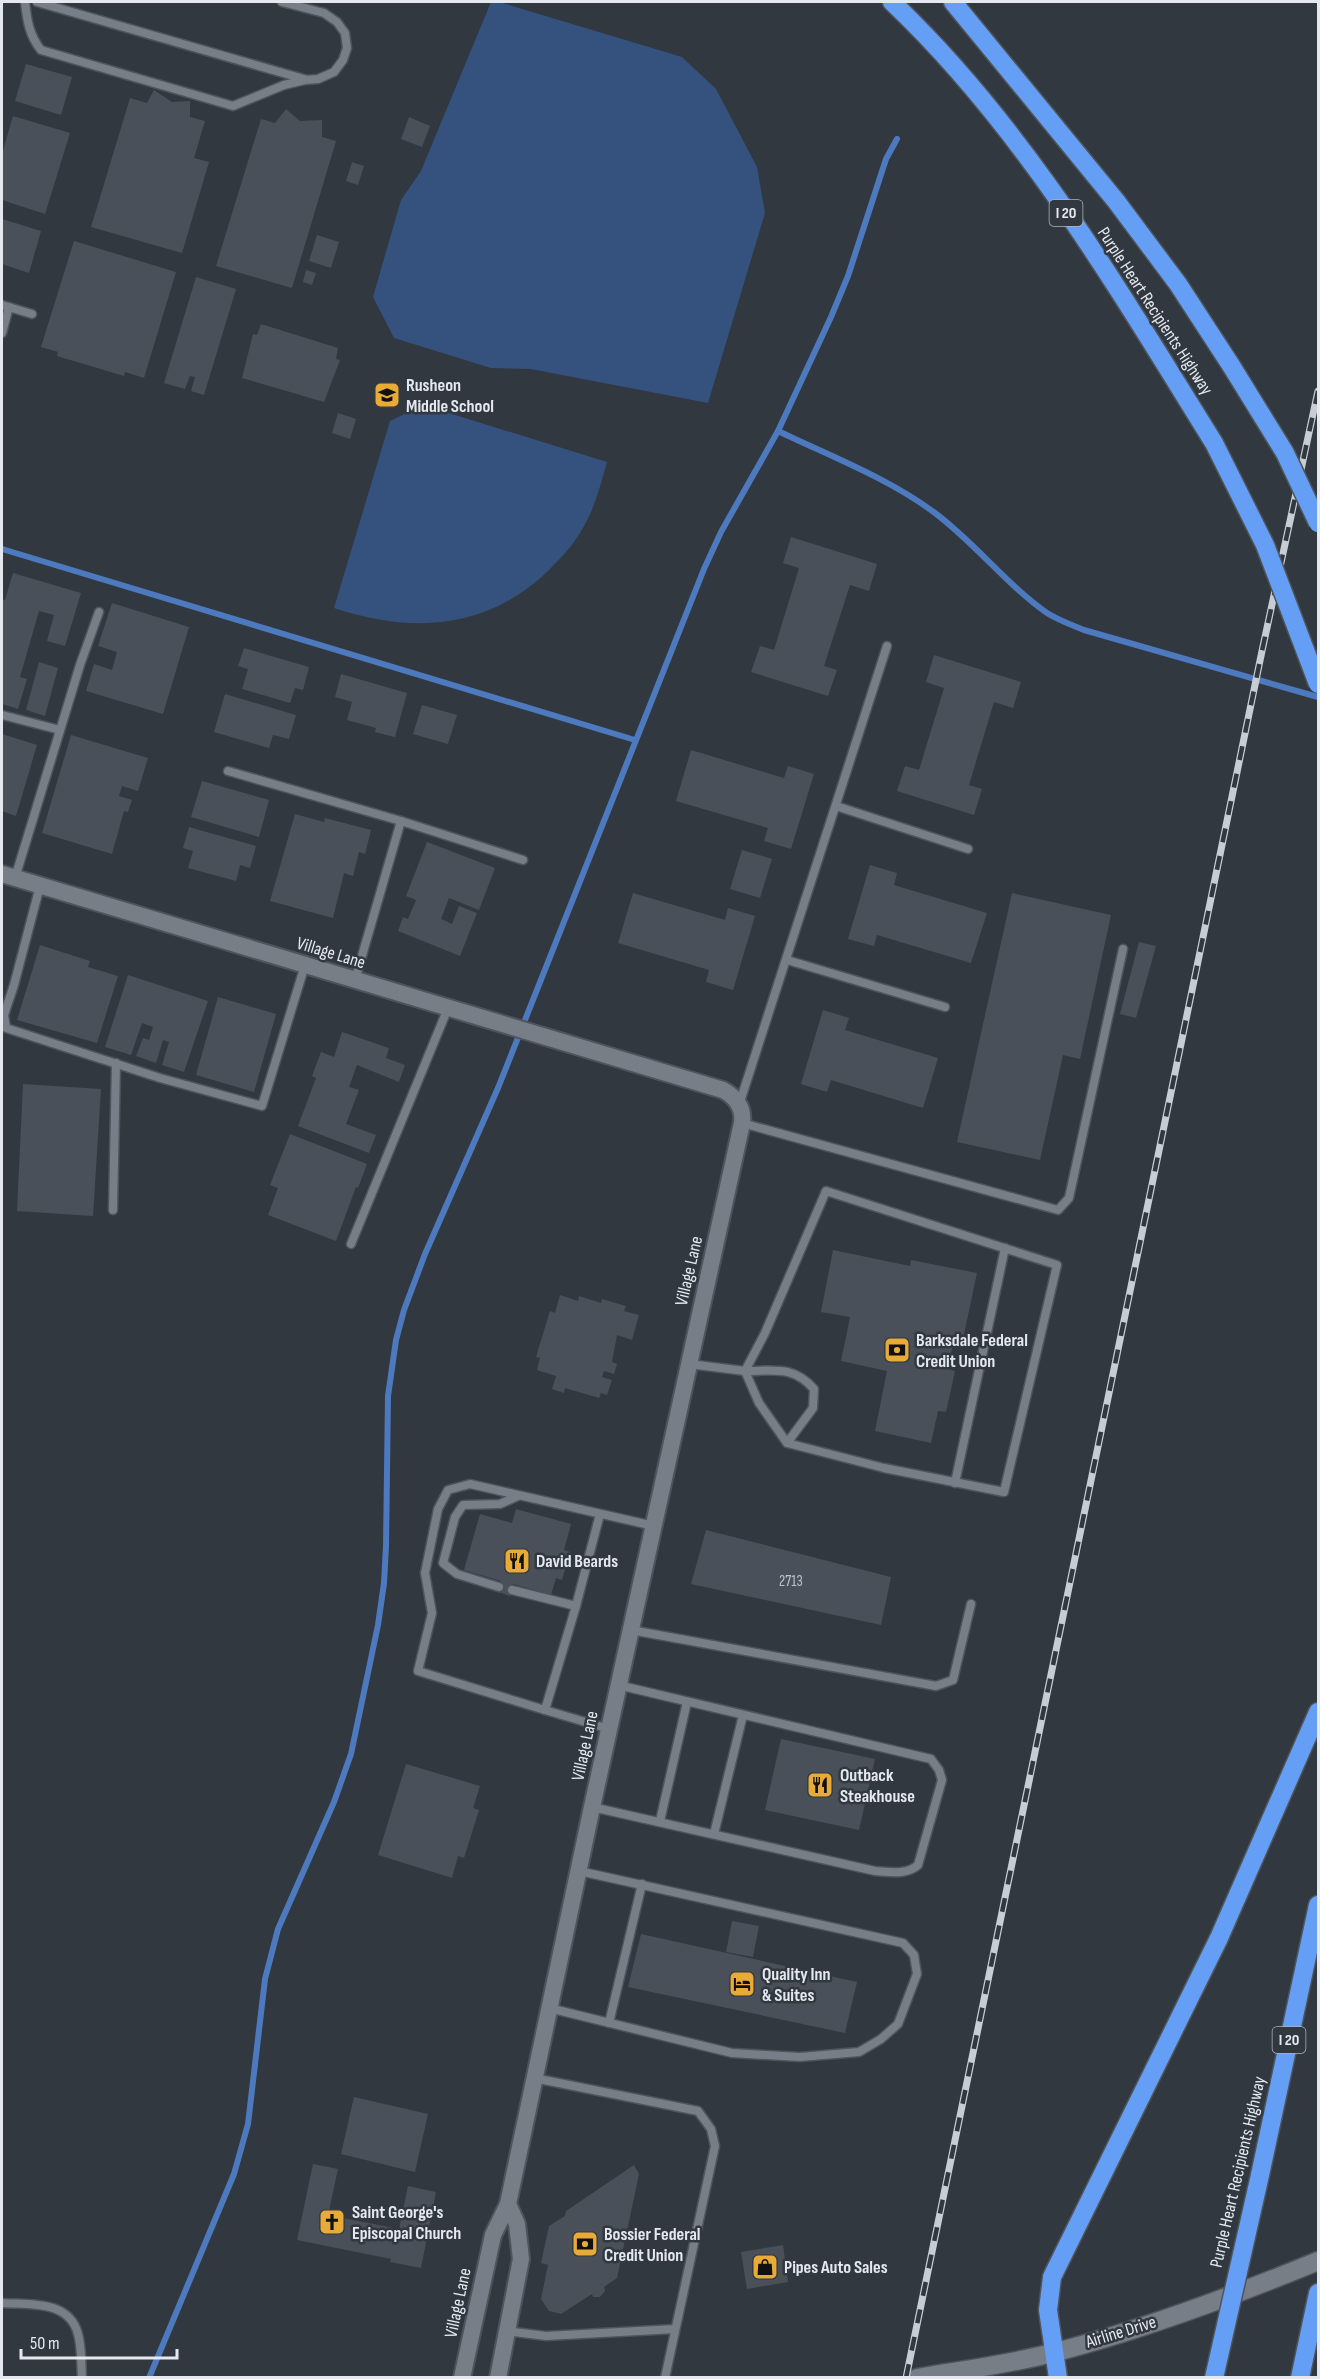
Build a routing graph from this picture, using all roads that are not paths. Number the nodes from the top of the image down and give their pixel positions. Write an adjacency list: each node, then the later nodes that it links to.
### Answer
1 (25, 2): 6 (lane)
2 (37, 2): 6 (lane)
3 (282, 2): 6 (lane)
4 (892, 2): 13 (highway, Purple Heart Recipients Highway / I 20, bridge)
5 (952, 2): 10 (highway, Purple Heart Recipients Highway / I 20, bridge)
6 (305, 80)
7 (5, 306): 8 (lane); 9 (lane)
8 (32, 314)
9 (2, 333)
10 (1318, 523)
11 (99, 612): 15 (lane)
12 (887, 646): 17 (lane)
13 (1318, 684)
14 (2, 715): 15 (lane)
15 (60, 730): 21 (lane)
16 (228, 771): 18 (lane)
17 (836, 806): 19 (lane); 24 (lane)
18 (401, 821): 20 (lane); 26 (lane)
19 (968, 849)
20 (523, 860)
21 (8, 876): 22 (street, Village Lane)
22 (40, 886): 25 (street, Village Lane); 29 (lane)
23 (1123, 949): 31 (lane)
24 (787, 960): 27 (lane); 30 (lane)
25 (305, 965): 26 (street, Village Lane); 29 (lane)
26 (355, 981): 28 (street, Village Lane)
27 (945, 1007)
28 (448, 1008): 30 (street, Village Lane); 33 (lane)
29 (116, 1064): 32 (lane)
30 (739, 1105): 31 (street, Village Lane)
31 (742, 1124): 35 (street, Village Lane)
32 (113, 1210)
33 (351, 1244)
34 (1005, 1248): 36 (lane); 38 (lane); 38 (lane)
35 (688, 1364): 36 (lane); 41 (street, Village Lane)
36 (745, 1371): 37 (lane); 37 (lane)
37 (787, 1443): 38 (lane)
38 (955, 1483)
39 (519, 1496): 40 (lane); 42 (lane); 49 (lane)
40 (600, 1514): 41 (lane); 45 (lane)
41 (654, 1526): 46 (street, Village Lane)
42 (499, 1587)
43 (512, 1590): 45 (lane)
44 (971, 1604): 46 (lane)
45 (576, 1606): 49 (lane)
46 (631, 1630): 47 (street, Village Lane)
47 (618, 1685): 48 (lane); 52 (street, Village Lane)
48 (687, 1702): 51 (lane); 54 (lane)
49 (545, 1710): 52 (lane)
50 (1318, 1712): 68 (highway)
51 (743, 1715): 55 (lane); 55 (lane)
52 (609, 1729): 53 (street, Village Lane)
53 (592, 1807): 54 (lane); 56 (street, Village Lane)
54 (660, 1821): 55 (lane)
55 (714, 1834)
56 (579, 1871): 57 (lane); 59 (street, Village Lane)
57 (642, 1884): 60 (lane); 60 (lane)
58 (1318, 1905): 75 (highway, Purple Heart Recipients Highway / I 20, bridge)
59 (549, 2008): 60 (lane); 61 (street, Village Lane)
60 (609, 2023)
61 (534, 2078): 62 (street, Village Lane); 66 (lane)
62 (508, 2204): 67 (street); 70 (street, Village Lane)
63 (1318, 2261): 68 (main road, Airline Drive)
64 (1318, 2293): 76 (highway)
65 (2, 2303): 69 (lane)
66 (675, 2329): 67 (lane); 72 (lane)
67 (506, 2331): 71 (street)
68 (1053, 2353): 73 (main road, Airline Drive); 74 (highway)
69 (82, 2378)
70 (462, 2378)
71 (498, 2378)
72 (665, 2378)
73 (916, 2378)
74 (1058, 2378)
75 (1214, 2378)
76 (1300, 2378)

